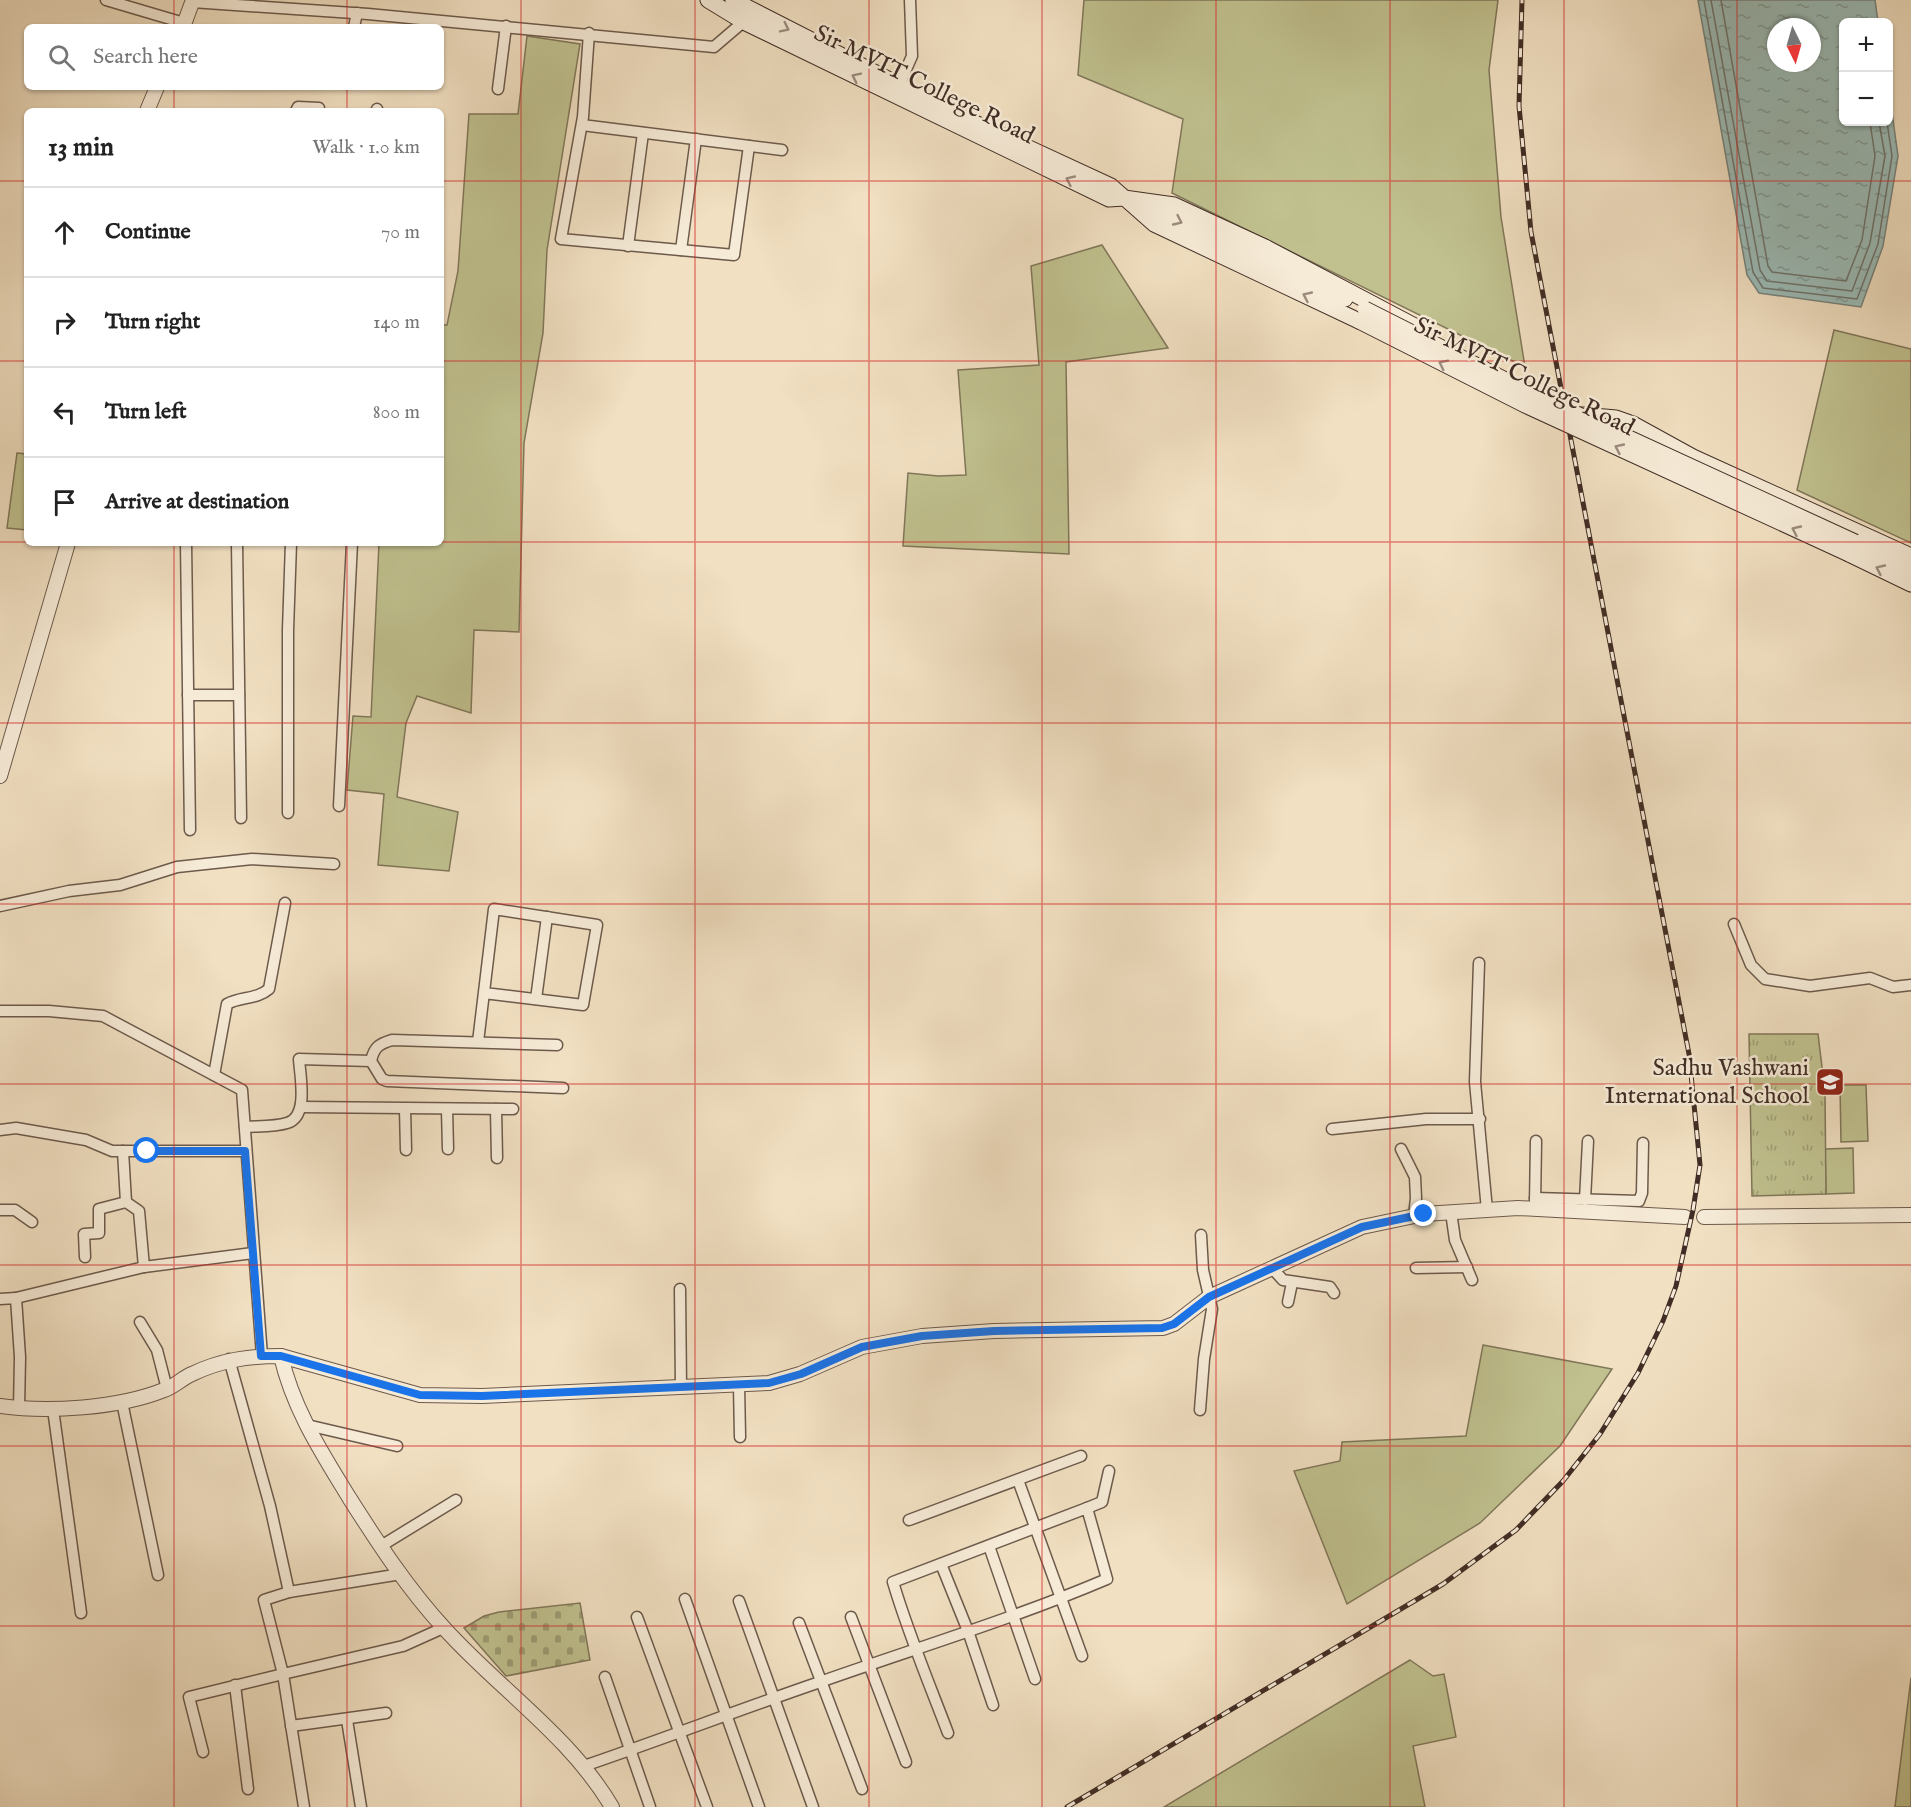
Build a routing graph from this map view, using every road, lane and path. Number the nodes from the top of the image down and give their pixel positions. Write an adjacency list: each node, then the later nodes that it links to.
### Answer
1 (106, 0): 8 (street)
2 (708, 0): 7 (main road, Sir MVIT College Road)
3 (733, 0): 7 (main road, Sir MVIT College Road)
4 (910, 0): 15 (street)
5 (192, 1): 6 (street); 9 (street)
6 (357, 13): 10 (street); 11 (street)
7 (748, 17): 12 (street); 15 (main road, Sir MVIT College Road)
8 (180, 24)
9 (183, 24)
10 (355, 24)
11 (506, 26): 12 (street); 13 (street)
12 (589, 33): 19 (street)
13 (498, 89)
14 (157, 90): 16 (street)
15 (897, 90): 24 (main road, Sir MVIT College Road)
16 (148, 108)
17 (298, 108): 18 (street)
18 (319, 108)
19 (582, 125): 20 (street); 25 (street)
20 (644, 133): 21 (street); 25 (street)
21 (696, 139): 22 (street); 26 (street)
22 (749, 146): 23 (street); 26 (street)
23 (782, 150)
24 (1124, 198): 32 (main road, Sir MVIT College Road, bridge); 33 (main road, Sir MVIT College Road)
25 (628, 246): 26 (street)
26 (681, 250)
27 (67, 546): 38 (street)
28 (186, 546): 37 (street)
29 (237, 546): 36 (street)
30 (291, 546): 40 (street)
31 (352, 546): 39 (street)
32 (1852, 548): 34 (main road, Sir MVIT College Road); 35 (main road, Sir MVIT College Road, one-way to 32)
33 (1911, 555)
34 (1911, 569)
35 (1911, 584)
36 (240, 694): 37 (street); 41 (street)
37 (188, 695): 42 (street)
38 (0, 776)
39 (339, 806)
40 (288, 813)
41 (242, 818)
42 (190, 830)
43 (334, 864): 45 (street)
44 (285, 903): 56 (street)
45 (0, 906)
46 (547, 917): 50 (street); 51 (street); 51 (street)
47 (1734, 924): 49 (street)
48 (1479, 963): 63 (street)
49 (1911, 985)
50 (484, 993): 51 (street); 53 (street)
51 (536, 999)
52 (0, 1011): 56 (street)
53 (478, 1042): 54 (street); 55 (street)
54 (557, 1045)
55 (371, 1061): 57 (street); 58 (street)
56 (214, 1075): 64 (street)
57 (563, 1088)
58 (301, 1107): 59 (street); 64 (street)
59 (405, 1109): 62 (street); 72 (street)
60 (496, 1109): 61 (street); 62 (street); 75 (street)
61 (513, 1109)
62 (447, 1110): 70 (street)
63 (1480, 1119): 65 (street); 80 (street)
64 (245, 1127): 74 (street)
65 (1332, 1129)
66 (0, 1130): 73 (street)
67 (1536, 1141): 78 (street)
68 (1588, 1141): 76 (street)
69 (1643, 1143): 76 (street)
70 (448, 1149)
71 (1401, 1149): 83 (street)
72 (406, 1150)
73 (123, 1151): 74 (street); 77 (street)
74 (245, 1151): 88 (street)
75 (497, 1158)
76 (1585, 1200): 78 (street)
77 (126, 1202): 89 (street); 90 (street)
78 (1535, 1204): 80 (street); 84 (street)
79 (0, 1210): 86 (street)
80 (1487, 1210): 81 (street)
81 (1451, 1212): 83 (street); 91 (street)
82 (1911, 1215): 85 (street)
83 (1414, 1216): 92 (street)
84 (1685, 1217)
85 (1704, 1217)
86 (32, 1221)
87 (1202, 1235): 98 (street)
88 (253, 1253): 90 (street); 103 (street)
89 (85, 1257)
90 (144, 1267): 99 (street)
91 (1467, 1267): 93 (street); 94 (street)
92 (1272, 1268): 95 (street); 98 (street)
93 (1416, 1268)
94 (1472, 1281)
95 (1292, 1283): 97 (street); 101 (street)
96 (680, 1289): 107 (street)
97 (1334, 1293)
98 (1209, 1297): 106 (street); 113 (street)
99 (16, 1298): 100 (street); 111 (street)
100 (0, 1299)
101 (1288, 1302)
102 (140, 1322): 108 (street)
103 (261, 1356): 104 (street); 105 (street)
104 (281, 1356): 107 (street); 114 (street)
105 (229, 1359): 108 (street); 129 (street)
106 (739, 1385): 107 (street); 115 (street)
107 (681, 1388)
108 (167, 1389): 109 (street)
109 (122, 1402): 112 (street); 128 (street)
110 (0, 1406): 111 (street)
111 (19, 1409): 112 (street)
112 (53, 1409): 133 (street)
113 (1200, 1410)
114 (307, 1425): 116 (street); 124 (street)
115 (740, 1437)
116 (397, 1446)
117 (1081, 1456): 119 (street)
118 (1109, 1471): 121 (street)
119 (1018, 1480): 122 (street); 123 (street)
120 (456, 1500): 124 (street)
121 (1087, 1508): 123 (street); 131 (street)
122 (909, 1520)
123 (1036, 1527): 125 (street); 131 (street)
124 (381, 1546): 127 (street)
125 (989, 1546): 126 (street); 134 (street)
126 (941, 1564): 139 (street); 140 (street)
127 (401, 1574): 129 (street); 138 (street)
128 (158, 1575)
129 (289, 1592): 143 (street)
130 (686, 1599): 151 (street)
131 (1060, 1599): 134 (street); 141 (street)
132 (739, 1602): 148 (street)
133 (81, 1613)
134 (1014, 1615): 139 (street); 145 (street)
135 (638, 1617): 154 (street)
136 (851, 1617): 142 (street)
137 (799, 1623): 146 (street)
138 (443, 1628): 143 (street); 159 (street)
139 (968, 1631): 140 (street); 149 (street)
140 (917, 1650): 142 (street); 155 (street)
141 (1082, 1656)
142 (871, 1665): 146 (street); 158 (street)
143 (283, 1674): 147 (street); 153 (street)
144 (605, 1677): 156 (street)
145 (1035, 1679)
146 (820, 1682): 148 (street); 161 (street)
147 (235, 1685): 157 (street); 160 (street)
148 (774, 1699): 151 (street); 168 (street)
149 (993, 1705)
150 (386, 1713): 152 (street)
151 (727, 1716): 154 (street); 167 (street)
152 (347, 1720): 153 (street); 163 (street)
153 (291, 1726): 162 (street)
154 (681, 1733): 156 (street); 166 (street)
155 (948, 1733)
156 (630, 1751): 159 (street); 165 (street)
157 (203, 1752)
158 (906, 1762)
159 (584, 1766): 164 (street)
160 (248, 1789)
161 (862, 1789)
162 (304, 1807)
163 (361, 1807)
164 (610, 1807)
165 (650, 1807)
166 (707, 1807)
167 (759, 1807)
168 (813, 1807)

